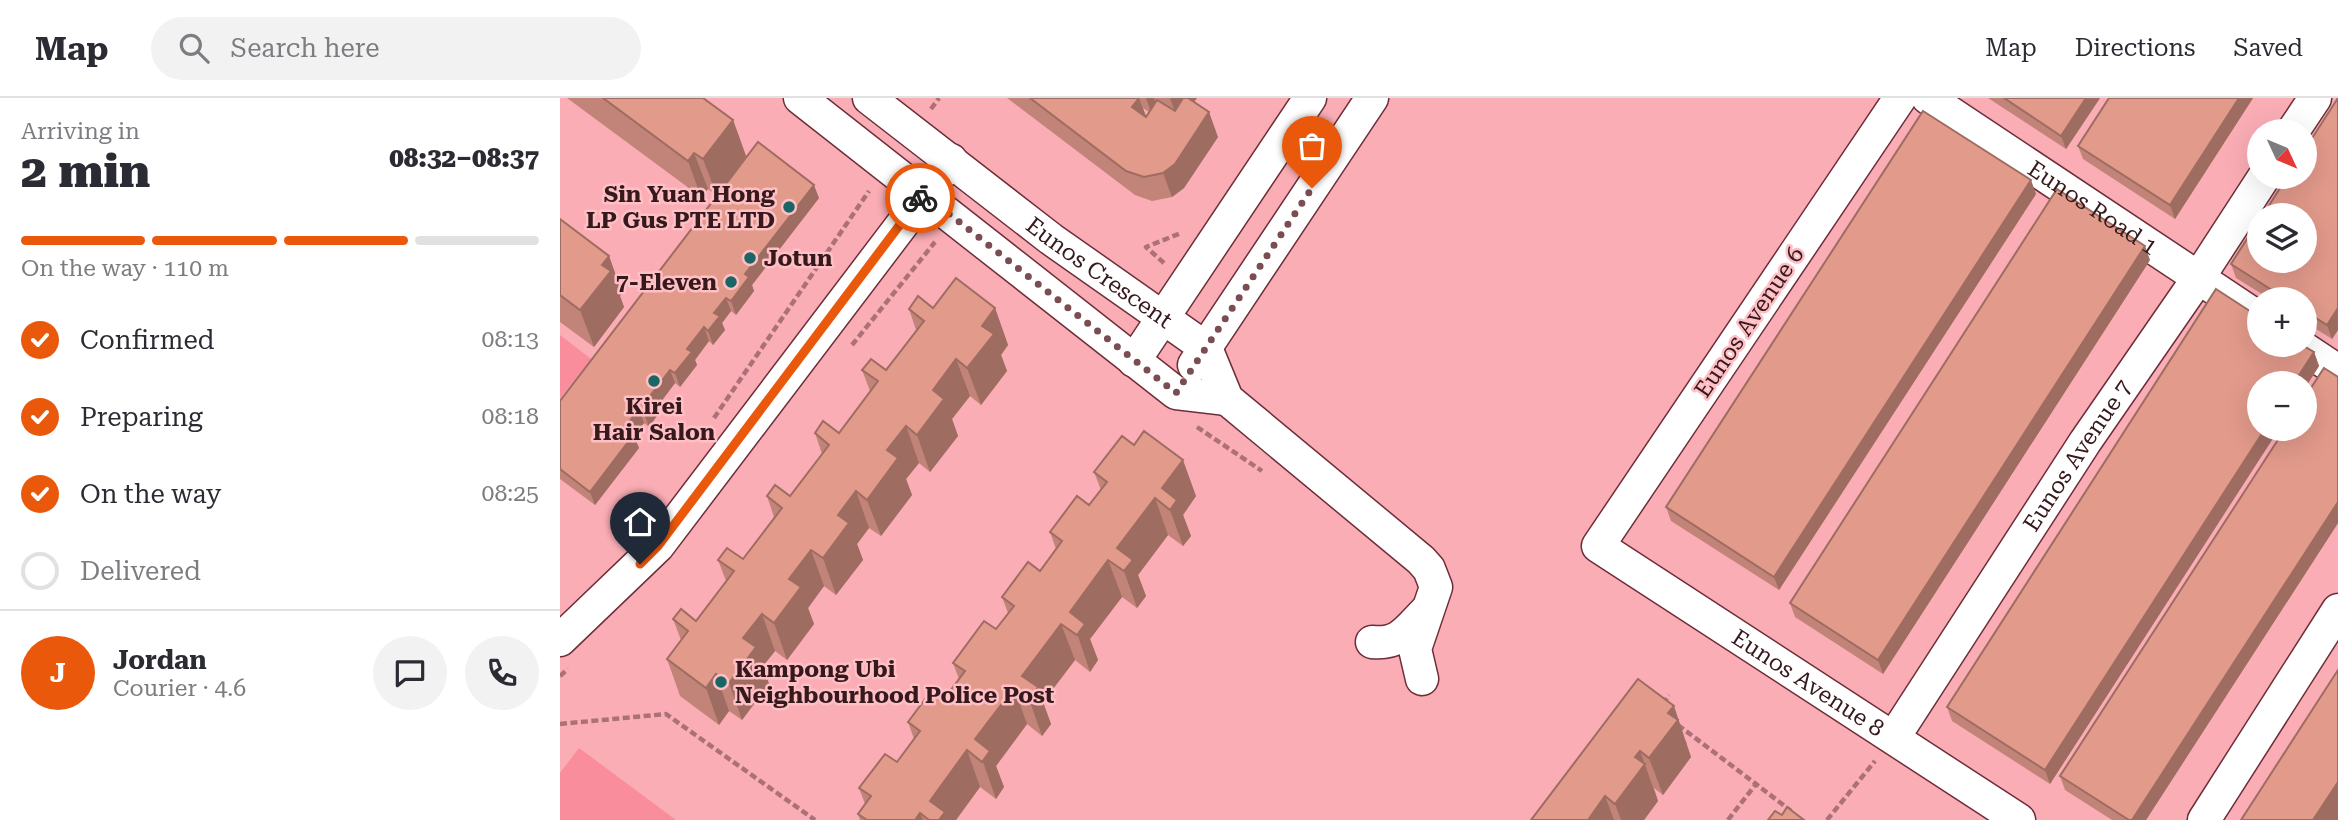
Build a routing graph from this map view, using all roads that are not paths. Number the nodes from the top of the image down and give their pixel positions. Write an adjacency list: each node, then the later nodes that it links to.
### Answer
1 (800, 98): 11 (street, Eunos Crescent)
2 (869, 98): 9 (street, Eunos Crescent)
3 (1310, 98): 14 (street)
4 (1372, 98): 15 (street)
5 (1900, 98): 21 (street, Eunos Avenue 6)
6 (1928, 98): 12 (street, Eunos Road 1)
7 (2315, 98): 8 (street)
8 (2301, 119)
9 (951, 160): 11 (street); 14 (street, Eunos Crescent)
10 (2256, 189): 12 (street, Eunos Avenue 7)
11 (924, 194): 17 (street, Eunos Crescent); 24 (street)
12 (2199, 277): 13 (street, Eunos Road 1); 27 (street, Eunos Avenue 7)
13 (2247, 310)
14 (1164, 317): 15 (street, Eunos Crescent); 17 (street)
15 (1206, 348): 19 (street); 20 (street)
16 (2317, 357): 18 (street)
17 (1134, 361): 19 (street, Eunos Crescent)
18 (2338, 371)
19 (1176, 393): 20 (street)
20 (1227, 399): 22 (street)
21 (1598, 546): 27 (street, Eunos Avenue 8)
22 (1431, 604): 25 (street); 26 (street)
23 (2338, 610): 29 (street)
24 (560, 640)
25 (1372, 642)
26 (1422, 679)
27 (1894, 737): 28 (street, Eunos Avenue 8)
28 (2019, 820)
29 (2204, 820)

